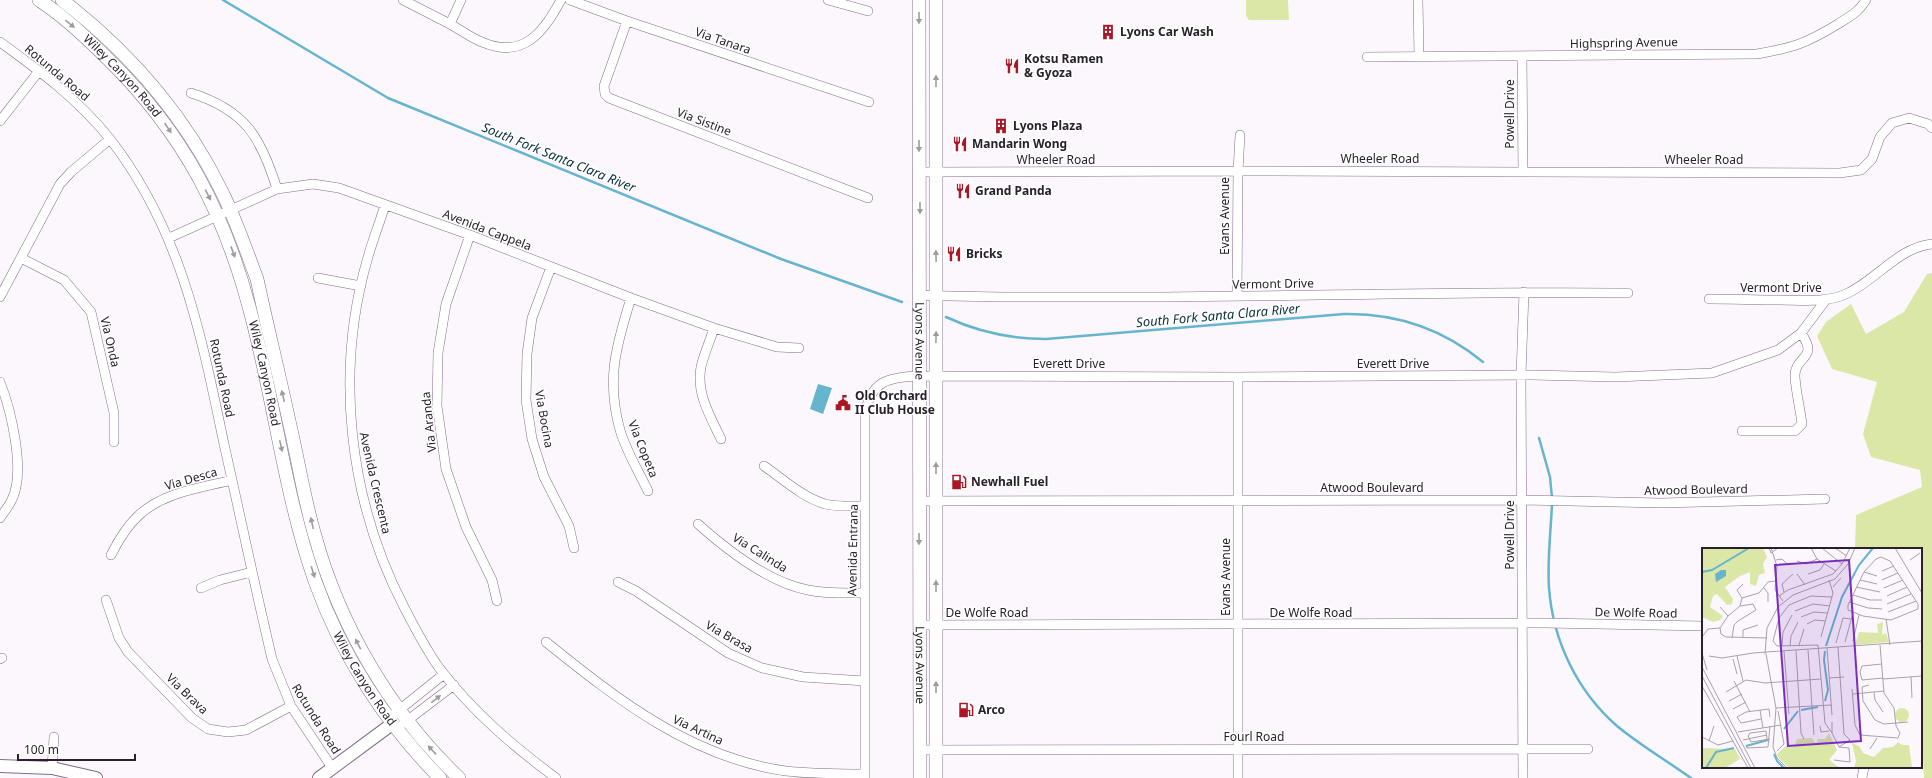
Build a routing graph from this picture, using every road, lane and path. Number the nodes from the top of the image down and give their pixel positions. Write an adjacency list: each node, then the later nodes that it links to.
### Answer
1 (39, 0): 33 (main road, Wiley Canyon Road, one-way to 33)
2 (62, 0): 33 (main road, Wiley Canyon Road)
3 (403, 0): 14 (street)
4 (461, 0): 14 (street)
5 (561, 0): 14 (street)
6 (570, 0): 13 (street, Via Tanara)
7 (828, 0): 12 (street)
8 (919, 0): 27 (main road, Lyons Avenue, one-way to 27)
9 (936, 0): 28 (main road, Lyons Avenue, one-way to 9)
10 (1418, 0): 16 (street)
11 (1866, 0): 17 (street, Highspring Avenue)
12 (868, 11)
13 (627, 21): 21 (street, Via Tanara); 31 (street, Via Sistine)
14 (450, 24)
15 (0, 42): 19 (street, Rotunda Road)
16 (1419, 56): 17 (street, Highspring Avenue); 18 (street, Highspring Avenue)
17 (1522, 56): 29 (street, Powell Drive)
18 (1367, 57)
19 (39, 71): 22 (street); 25 (street, Rotunda Road)
20 (190, 93): 30 (street)
21 (869, 102)
22 (0, 121)
23 (1932, 128): 29 (street, Wheeler Road)
24 (1240, 135): 26 (street, Evans Avenue)
25 (110, 139): 35 (street, Rotunda Road); 37 (street)
26 (1238, 171): 28 (street, Wheeler Road); 29 (street, Wheeler Road); 45 (street, Evans Avenue)
27 (920, 172): 28 (street, Wheeler Road); 43 (main road, Lyons Avenue, one-way to 43)
28 (936, 172): 44 (main road, Lyons Avenue, one-way to 28)
29 (1523, 172)
30 (278, 189): 32 (street, Avenida Cappela); 33 (street, Avenida Cappela)
31 (868, 198)
32 (385, 204): 34 (street, Avenida Cappela); 40 (street, Avenida Crescenta)
33 (224, 213): 35 (street, Avenida Cappela); 90 (main road, Wiley Canyon Road, one-way to 33); 92 (main road, Wiley Canyon Road, one-way to 92)
34 (470, 235): 38 (street, Avenida Cappela); 79 (street, Via Aranda)
35 (169, 238): 62 (street, Rotunda Road)
36 (1932, 244): 49 (street, Vermont Drive)
37 (21, 258): 46 (street); 60 (street, Via Onda)
38 (551, 267): 47 (street, Avenida Cappela); 72 (street, Via Bocina)
39 (318, 278): 40 (street)
40 (361, 286): 86 (street, Avenida Crescenta)
41 (1524, 292): 42 (street, Vermont Drive); 45 (street, Vermont Drive); 53 (street, Powell Drive)
42 (1628, 293)
43 (919, 295): 44 (street, Vermont Drive); 54 (main road, Lyons Avenue)
44 (936, 296): 45 (street, Vermont Drive); 55 (main road, Lyons Avenue, one-way to 44)
45 (1237, 296)
46 (0, 297)
47 (631, 298): 50 (street, Avenida Cappela); 63 (street, Via Copeta)
48 (1709, 299): 49 (street, Vermont Drive)
49 (1825, 301): 51 (street, Everett Drive)
50 (714, 328): 52 (street, Avenida Cappela); 59 (street)
51 (1801, 333): 53 (street, Everett Drive); 58 (street)
52 (799, 348)
53 (1521, 375): 56 (street, Everett Drive); 66 (street, Powell Drive)
54 (919, 376): 55 (street, Avenida Entrana); 67 (main road, Lyons Avenue); 69 (street, Avenida Entrana)
55 (935, 376): 56 (street, Everett Drive); 68 (main road, Lyons Avenue, one-way to 55)
56 (1238, 377): 64 (street, Evans Avenue)
57 (0, 382): 70 (street)
58 (1742, 431)
59 (721, 439)
60 (114, 442)
61 (764, 466): 69 (street)
62 (232, 480): 73 (street, Via Desca); 74 (street, Rotunda Road)
63 (648, 492)
64 (1238, 499): 66 (street, Atwood Boulevard); 68 (street, Atwood Boulevard); 83 (street, Evans Avenue)
65 (1825, 499): 66 (street, Atwood Boulevard)
66 (1522, 500): 80 (street, Powell Drive)
67 (919, 501): 68 (street, Atwood Boulevard); 81 (main road, Lyons Avenue, one-way to 81)
68 (935, 501): 82 (main road, Lyons Avenue, one-way to 68)
69 (865, 506): 77 (street, Avenida Entrana)
70 (0, 518)
71 (698, 524): 77 (street, Via Calinda)
72 (574, 548)
73 (111, 555)
74 (252, 572): 76 (street); 89 (street, Rotunda Road)
75 (618, 582): 87 (street, Via Brasa)
76 (201, 588)
77 (864, 593): 87 (street, Avenida Entrana)
78 (106, 600): 89 (street, Via Brava)
79 (497, 601)
80 (1522, 624): 83 (street, De Wolfe Road); 84 (street, De Wolfe Road); 95 (street, Powell Drive)
81 (920, 625): 82 (street, De Wolfe Road); 97 (main road, Lyons Avenue)
82 (936, 625): 83 (street, De Wolfe Road); 98 (main road, Lyons Avenue, one-way to 82)
83 (1238, 625): 94 (street, Evans Avenue)
84 (1702, 626)
85 (546, 642): 104 (street, Via Artina)
86 (444, 674): 88 (street, Avenida Crescenta); 90 (street)
87 (865, 681): 104 (street, Avenida Entrana)
88 (454, 685): 91 (street, one-way to 88); 109 (street, Avenida Crescenta)
89 (291, 706): 102 (street, Rotunda Road)
90 (400, 710): 91 (main road, Wiley Canyon Road); 92 (street)
91 (407, 720): 92 (street); 108 (main road, Wiley Canyon Road, one-way to 91)
92 (392, 724): 102 (street); 107 (main road, Wiley Canyon Road)
93 (54, 737): 100 (street)
94 (1238, 749): 95 (street, Fourl Road); 98 (street, Fourl Road); 111 (street, Evans Avenue)
95 (1523, 749): 96 (street, Fourl Road); 112 (street, Powell Drive)
96 (1588, 749)
97 (920, 750): 98 (street, Fourl Road); 103 (main road, Lyons Avenue)
98 (936, 750): 110 (main road, Lyons Avenue)
99 (0, 766): 100 (street)
100 (52, 768): 105 (street)
101 (1864, 768): 113 (street)
102 (333, 769): 106 (street)
103 (921, 775)
104 (865, 776)
105 (96, 778)
106 (319, 778)
107 (440, 778)
108 (459, 778)
109 (556, 778)
110 (936, 778)
111 (1238, 778)
112 (1523, 778)
113 (1862, 778)

